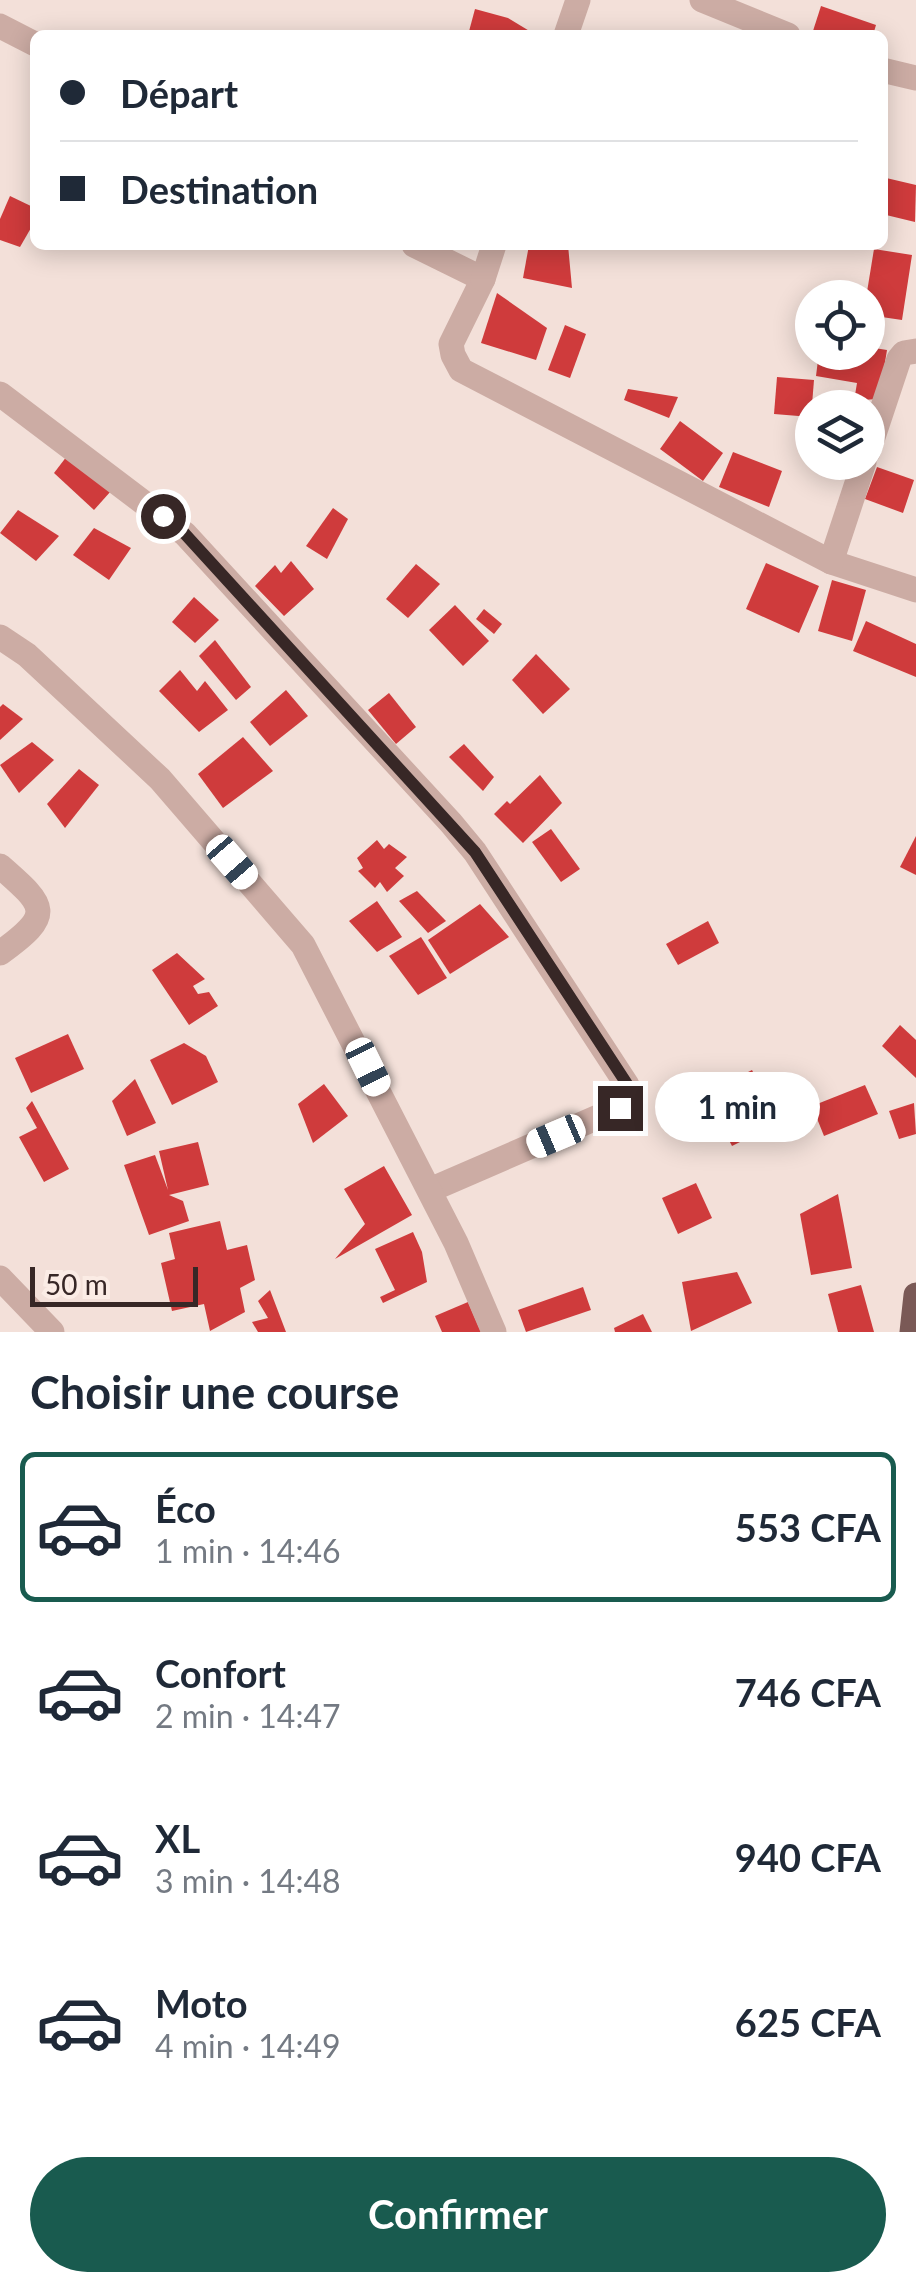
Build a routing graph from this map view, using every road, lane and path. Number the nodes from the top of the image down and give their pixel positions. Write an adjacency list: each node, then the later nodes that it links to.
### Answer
1 (578, 0): 4 (street)
2 (702, 0): 5 (street)
3 (0, 26): 6 (street)
4 (568, 30)
5 (776, 30)
6 (30, 41)
7 (888, 71): 8 (street)
8 (916, 78)
9 (424, 250): 11 (street)
10 (492, 250): 11 (street)
11 (482, 279): 16 (street)
12 (916, 351): 14 (street)
13 (0, 394): 21 (street)
14 (885, 402)
15 (858, 480): 16 (street)
16 (831, 562): 17 (street)
17 (916, 590)
18 (0, 638): 21 (street)
19 (0, 866): 20 (street)
20 (0, 954)
21 (430, 1190): 24 (street)
22 (0, 1278): 23 (street)
23 (52, 1332)
24 (494, 1332)

